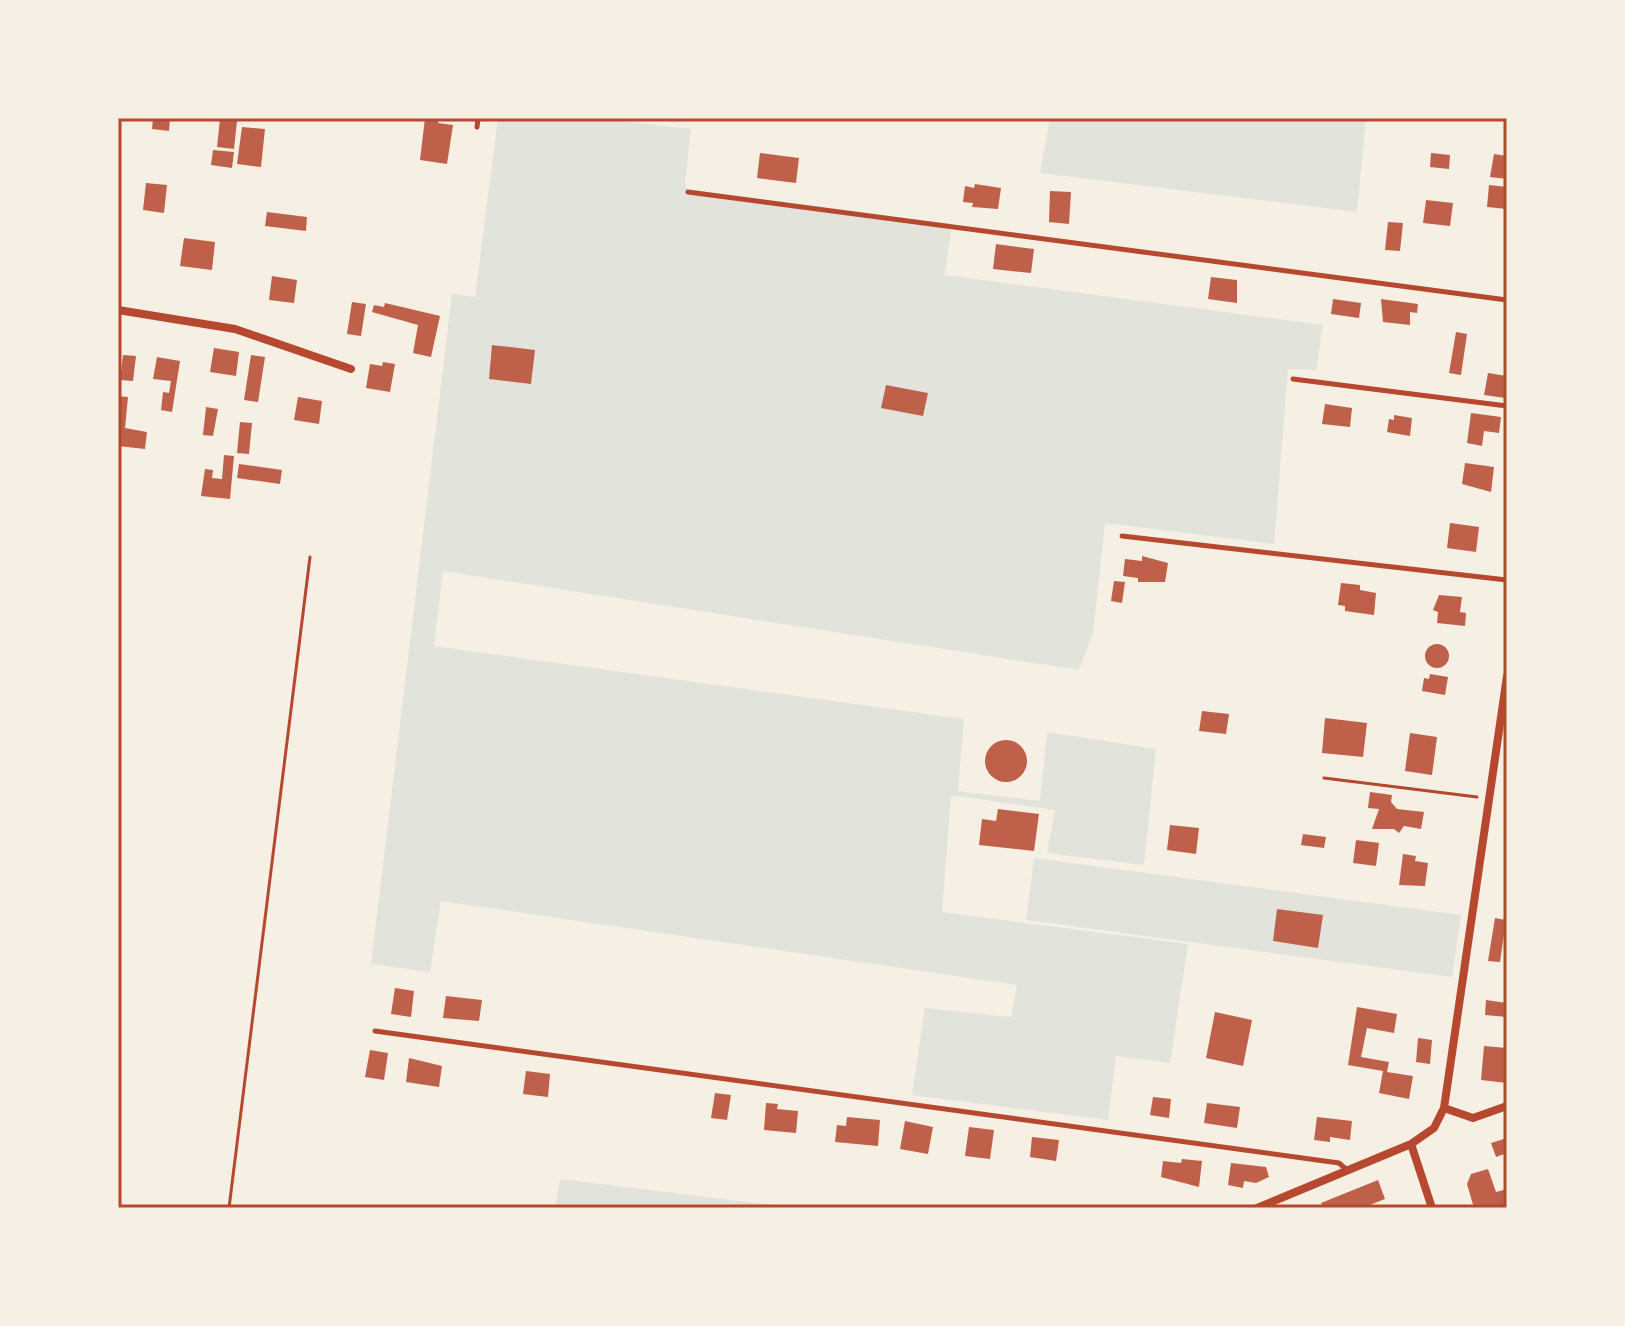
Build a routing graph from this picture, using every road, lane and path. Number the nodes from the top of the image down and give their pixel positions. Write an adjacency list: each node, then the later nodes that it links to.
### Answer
1 (478, 118): 2 (lane)
2 (477, 127)
3 (688, 192): 4 (lane)
4 (1507, 300)
5 (118, 310): 6 (street)
6 (351, 369)
7 (1293, 379): 8 (lane)
8 (1507, 406)
9 (1122, 536): 11 (lane)
10 (310, 557): 20 (path)
11 (1507, 580)
12 (1507, 676): 14 (street)
13 (1324, 778): 14 (path)
14 (1489, 798): 17 (street)
15 (375, 1031): 19 (lane)
16 (1507, 1106): 17 (street)
17 (1444, 1108): 18 (street)
18 (1411, 1144): 19 (street); 22 (street)
19 (1348, 1170): 21 (street)
20 (229, 1208)
21 (1257, 1208)
22 (1432, 1208)

